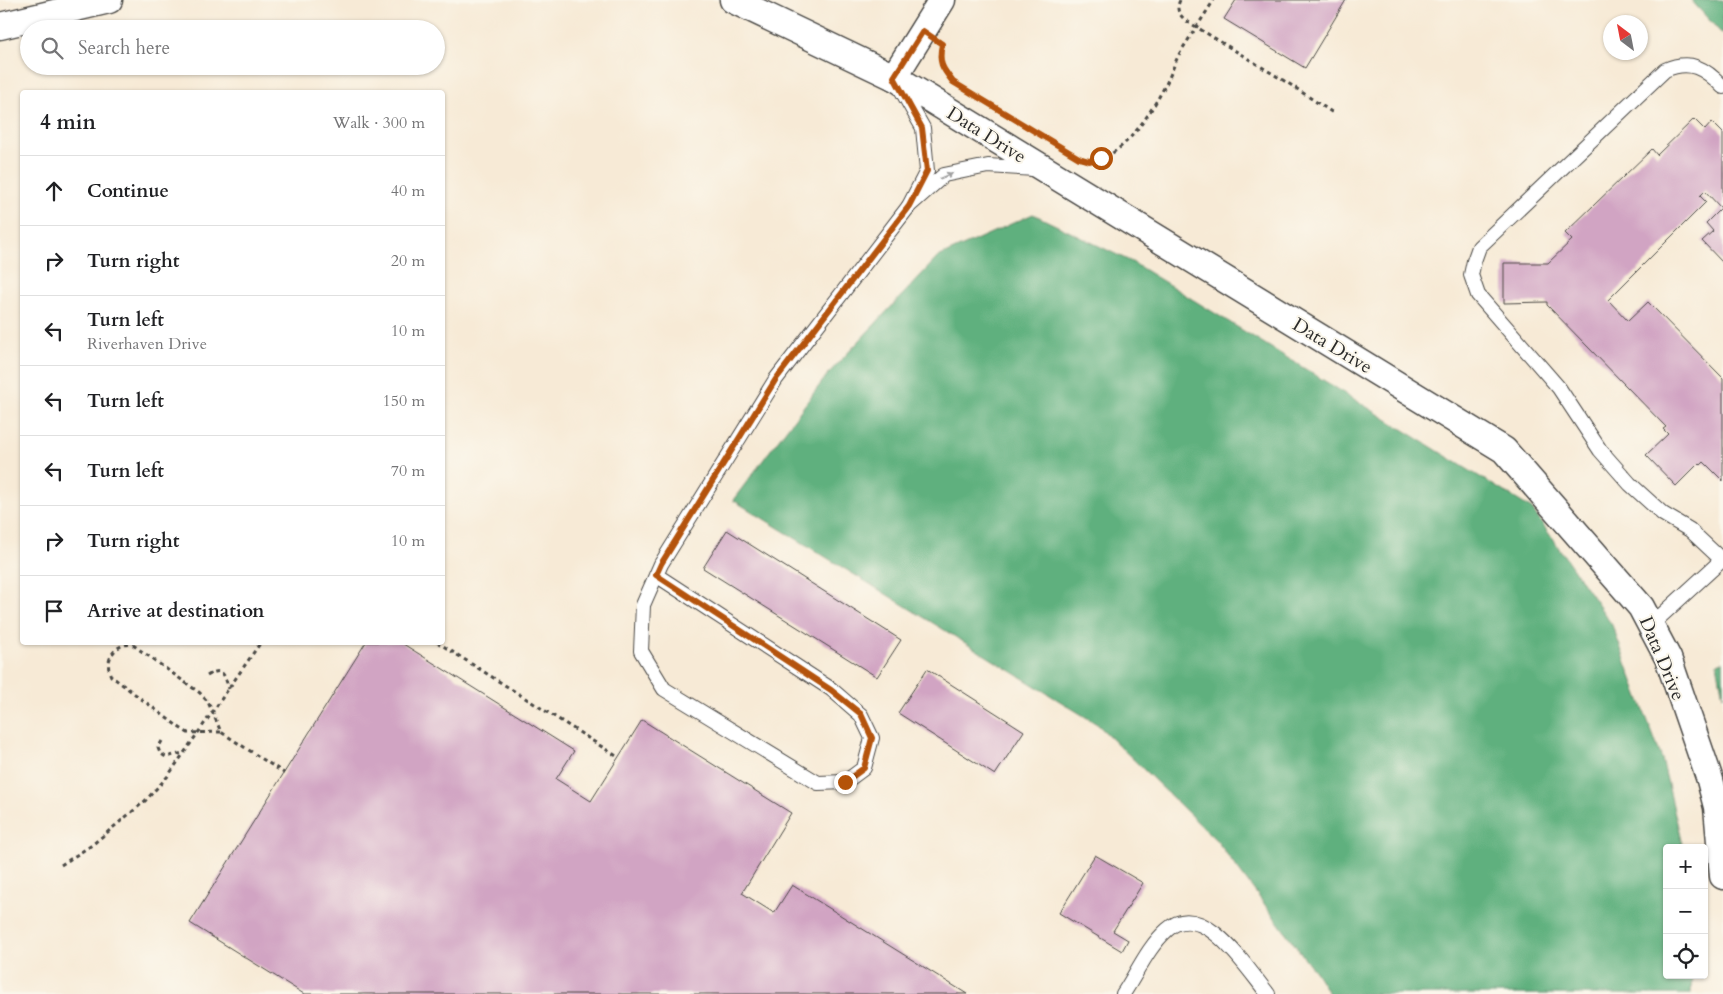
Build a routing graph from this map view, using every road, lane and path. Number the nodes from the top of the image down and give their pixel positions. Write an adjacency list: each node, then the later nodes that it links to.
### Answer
1 (110, 0): 6 (street)
2 (733, 0): 11 (street, Data Drive)
3 (942, 0): 10 (street)
4 (1180, 0): 9 (path)
5 (1214, 0): 9 (path)
6 (25, 20)
7 (20, 21): 8 (street)
8 (0, 26)
9 (1197, 27): 14 (path); 15 (path)
10 (923, 31): 11 (street); 12 (path)
11 (894, 77): 16 (street, Data Drive); 17 (lane)
12 (953, 82)
13 (1723, 87): 18 (lane)
14 (1333, 114)
15 (1079, 158)
16 (1045, 169): 17 (lane, one-way to 16); 20 (street, Data Drive)
17 (909, 206): 19 (lane)
18 (1723, 561): 20 (lane)
19 (656, 575): 19 (lane)
20 (1651, 625): 35 (street, Data Drive)
21 (122, 645): 29 (path)
22 (133, 645): 27 (path)
23 (259, 645): 26 (path)
24 (442, 645): 32 (path)
25 (207, 676): 26 (path)
26 (228, 689): 27 (path)
27 (212, 711): 28 (path); 29 (path)
28 (221, 732): 29 (path); 33 (path)
29 (198, 733): 31 (path)
30 (162, 740): 31 (path)
31 (183, 753): 34 (path)
32 (618, 757)
33 (284, 773)
34 (62, 865)
35 (1723, 876)
36 (1124, 994): 37 (lane)
37 (1268, 994)

